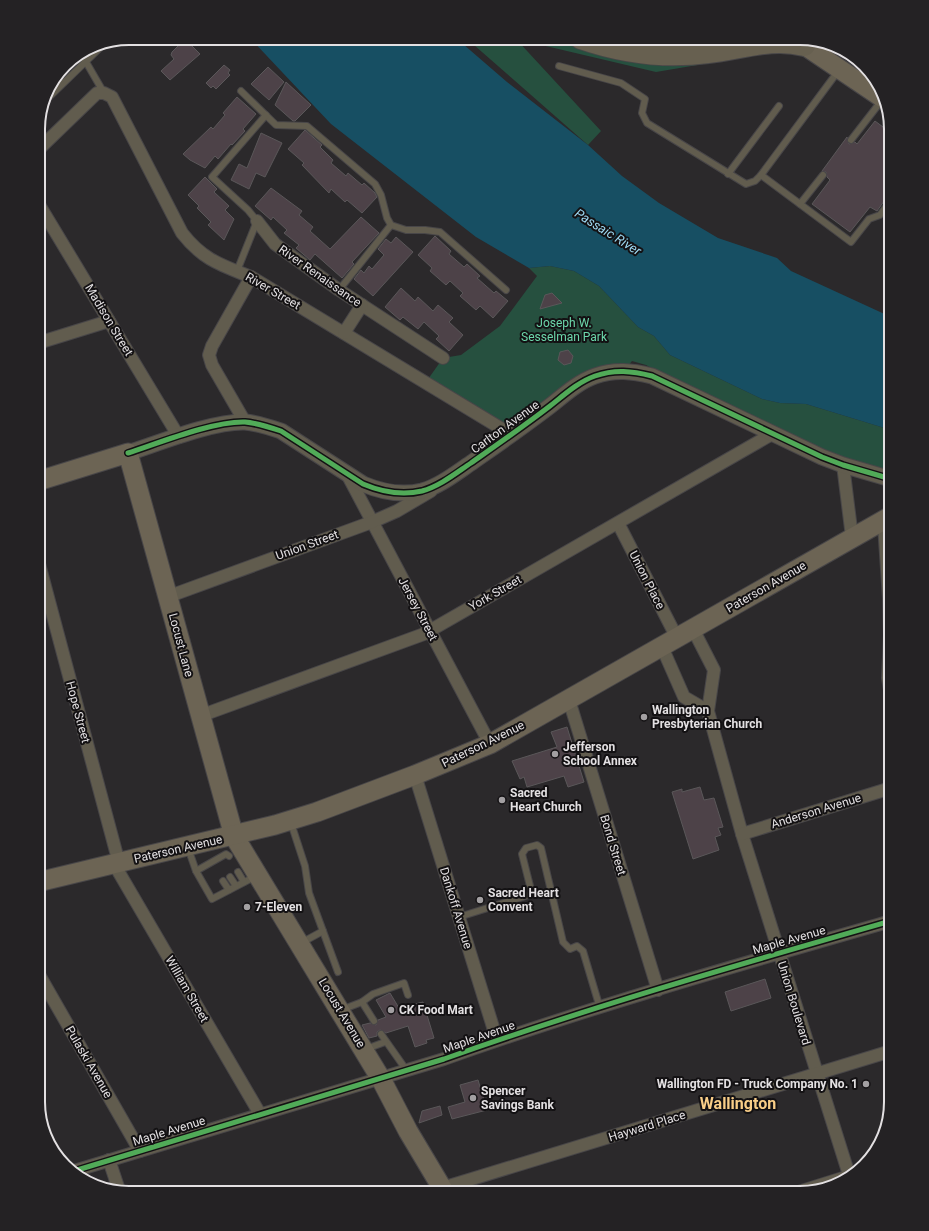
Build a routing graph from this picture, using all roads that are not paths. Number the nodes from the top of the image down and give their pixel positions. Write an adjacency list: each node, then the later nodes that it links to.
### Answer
1 (607, 45): 2 (highway)
2 (749, 45)
3 (804, 45): 8 (main road)
4 (97, 51): 6 (lane)
5 (83, 58): 6 (lane)
6 (86, 62): 10 (lane); 11 (lane)
7 (559, 66): 18 (lane)
8 (840, 69): 12 (main road); 19 (lane)
9 (241, 91): 15 (lane)
10 (53, 93)
11 (101, 93): 17 (street); 26 (street, River Street)
12 (876, 94)
13 (880, 103): 16 (lane)
14 (779, 106): 18 (lane)
15 (266, 115): 23 (lane, River Renaissance); 25 (lane)
16 (851, 140)
17 (45, 144)
18 (728, 174): 19 (lane)
19 (761, 175): 21 (lane)
20 (823, 175): 21 (lane)
21 (800, 204): 22 (lane)
22 (884, 210)
23 (257, 221): 26 (lane); 28 (street, River Renaissance)
24 (45, 222): 31 (street, Madison Street)
25 (391, 225): 28 (lane); 29 (lane)
26 (237, 271): 27 (street, River Street)
27 (251, 277): 32 (street, River Street); 35 (street)
28 (339, 290): 30 (street, River Renaissance)
29 (506, 290)
30 (362, 305): 32 (street); 34 (street, River Renaissance)
31 (109, 321): 33 (street); 38 (street, Madison Street)
32 (344, 333): 37 (street, River Street)
33 (45, 341)
34 (443, 358)
35 (246, 422): 38 (street, Carlton Avenue); 41 (street, Carlton Avenue)
36 (772, 434): 37 (street, Carlton Avenue); 40 (street, Carlton Avenue); 47 (street, York Street)
37 (512, 435): 44 (street, Carlton Avenue)
38 (179, 437): 39 (street, Carlton Avenue)
39 (128, 453): 43 (main road, Carlton Avenue); 50 (main road, Locust Lane)
40 (843, 466): 42 (street, Carlton Avenue); 48 (street)
41 (347, 474): 44 (street, Carlton Avenue); 46 (street, Jersey Street)
42 (884, 477)
43 (45, 479)
44 (442, 483): 46 (street, Union Street)
45 (884, 519): 48 (main road, Paterson Avenue)
46 (372, 522): 50 (street, Union Street); 51 (street, Jersey Street)
47 (618, 523): 51 (street, York Street); 52 (street, Union Place)
48 (852, 537): 52 (main road, Paterson Avenue)
49 (45, 587): 64 (street, Hope Street)
50 (168, 597): 55 (main road, Locust Lane)
51 (430, 630): 55 (street, York Street); 56 (street, Jersey Street)
52 (678, 638): 53 (main road, Paterson Avenue); 54 (street); 54 (street, Union Boulevard)
53 (569, 700): 56 (main road, Paterson Avenue); 80 (street, Bond Street)
54 (708, 711): 60 (street, Union Boulevard)
55 (200, 716): 61 (main road, Locust Lane)
56 (490, 744): 57 (main road, Paterson Avenue)
57 (414, 775): 59 (main road, Paterson Avenue); 73 (street, Dankoff Avenue)
58 (884, 790): 60 (street, Anderson Avenue)
59 (290, 820): 61 (main road, Paterson Avenue); 75 (lane)
60 (742, 834): 77 (street, Union Boulevard)
61 (234, 836): 62 (main road, Paterson Avenue); 68 (main road, Locust Avenue)
62 (188, 847): 64 (main road, Paterson Avenue); 65 (lane)
63 (228, 856): 65 (lane)
64 (116, 864): 69 (main road, Paterson Avenue); 94 (street, William Street)
65 (196, 871): 72 (lane)
66 (238, 872): 68 (lane)
67 (230, 877): 71 (lane)
68 (251, 879): 71 (lane); 76 (main road, Locust Avenue)
69 (45, 880)
70 (223, 881): 72 (lane)
71 (236, 886): 72 (lane)
72 (228, 890)
73 (459, 917): 83 (lane); 87 (street, Dankoff Avenue)
74 (884, 923): 77 (street, Maple Avenue)
75 (323, 931): 76 (lane); 78 (lane)
76 (300, 943): 84 (main road, Locust Avenue)
77 (779, 953): 80 (street, Maple Avenue); 92 (street, Union Boulevard)
78 (338, 972)
79 (45, 986): 95 (street, Pulaski Avenue)
80 (658, 990): 83 (street, Maple Avenue)
81 (408, 995): 82 (lane)
82 (362, 1002): 84 (lane); 85 (lane)
83 (600, 1008): 87 (street, Maple Avenue)
84 (340, 1010): 89 (main road, Locust Avenue)
85 (374, 1021)
86 (381, 1034): 88 (lane)
87 (497, 1040): 91 (street, Maple Avenue)
88 (385, 1042): 89 (lane); 91 (lane)
89 (364, 1050): 93 (main road, Locust Avenue)
90 (884, 1053): 92 (street, Hayward Place)
91 (407, 1071): 93 (street, Maple Avenue)
92 (816, 1074): 98 (street, Union Boulevard); 101 (street, Hayward Place)
93 (381, 1079): 94 (street, Maple Avenue); 100 (main road, Locust Avenue)
94 (260, 1114): 95 (street, Maple Avenue)
95 (140, 1151): 96 (street, Maple Avenue)
96 (109, 1160): 97 (street, Maple Avenue); 99 (street)
97 (80, 1170)
98 (848, 1171)
99 (117, 1185)
100 (435, 1186)
101 (454, 1186)

